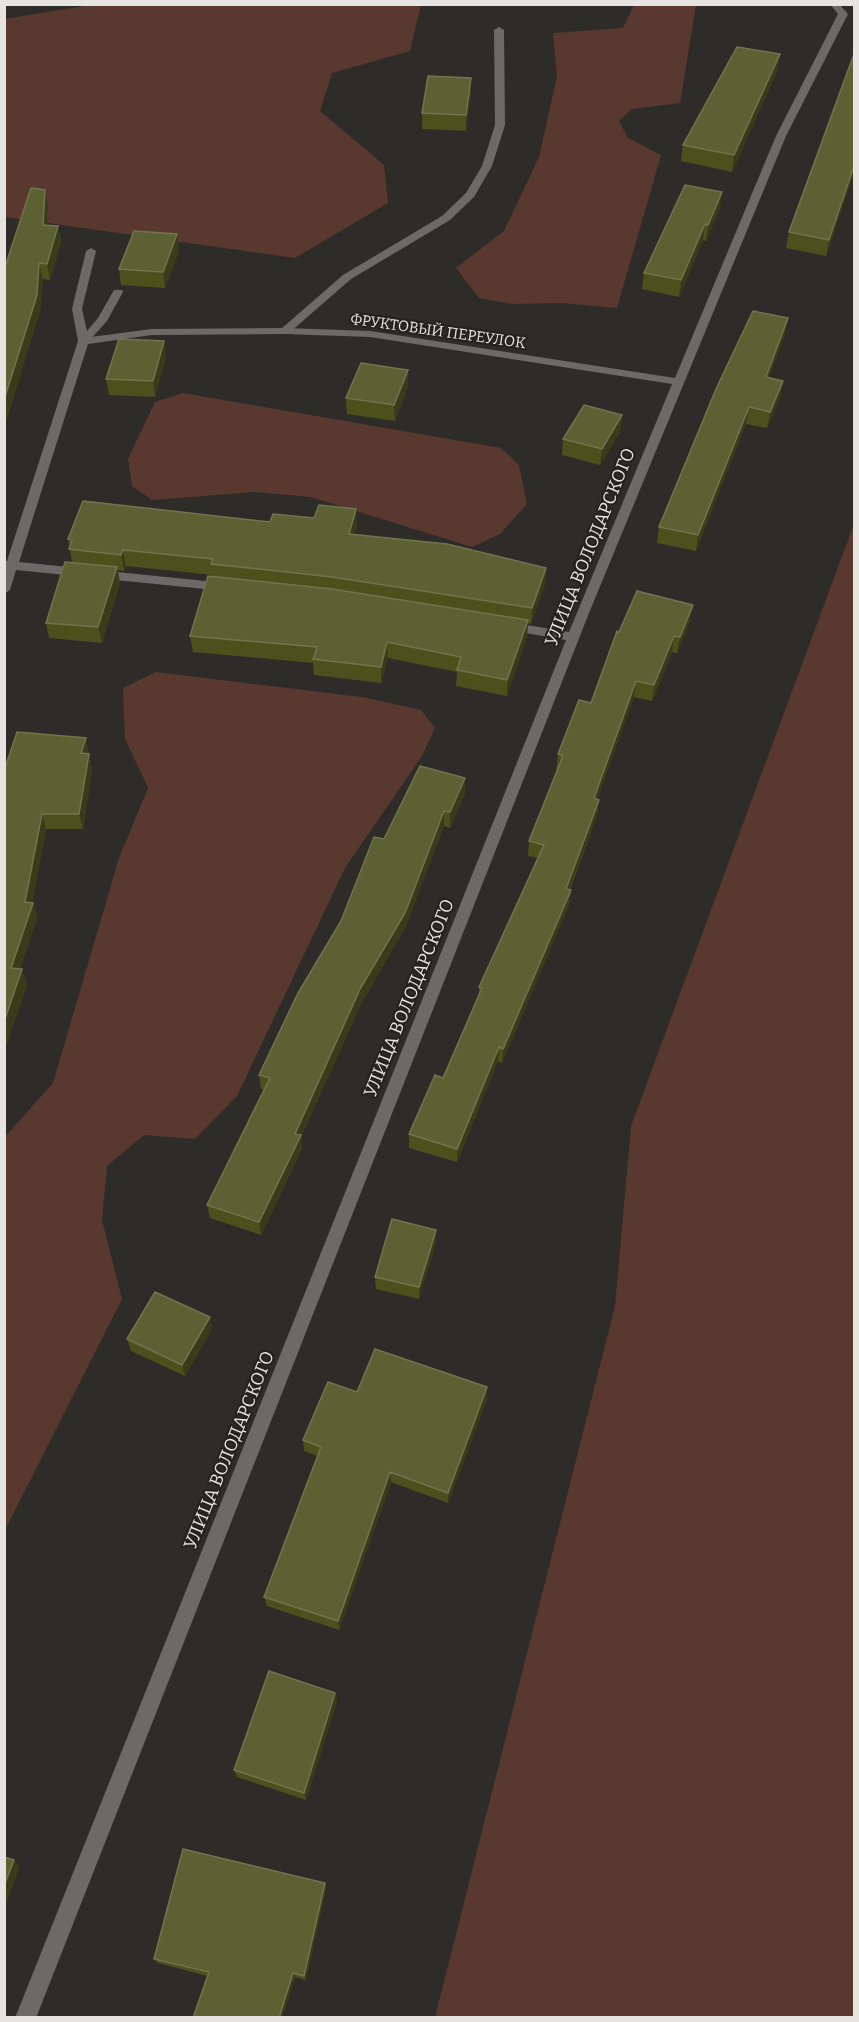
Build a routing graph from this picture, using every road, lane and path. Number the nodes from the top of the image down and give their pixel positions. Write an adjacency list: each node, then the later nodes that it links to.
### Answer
1 (834, 4): 7 (street, УЛИЦА ВОЛОДАРСКОГО)
2 (499, 30): 5 (street)
3 (91, 251): 6 (street)
4 (118, 292): 6 (street)
5 (285, 331): 6 (street, ФРУКТОВЫЙ ПЕРЕУЛОК); 7 (street, ФРУКТОВЫЙ ПЕРЕУЛОК)
6 (83, 341): 8 (street)
7 (680, 382): 12 (street, УЛИЦА ВОЛОДАРСКОГО)
8 (8, 565): 9 (street); 10 (street)
9 (238, 589)
10 (4, 591)
11 (493, 624): 12 (street)
12 (574, 637): 13 (street, УЛИЦА ВОЛОДАРСКОГО)
13 (25, 2018)

